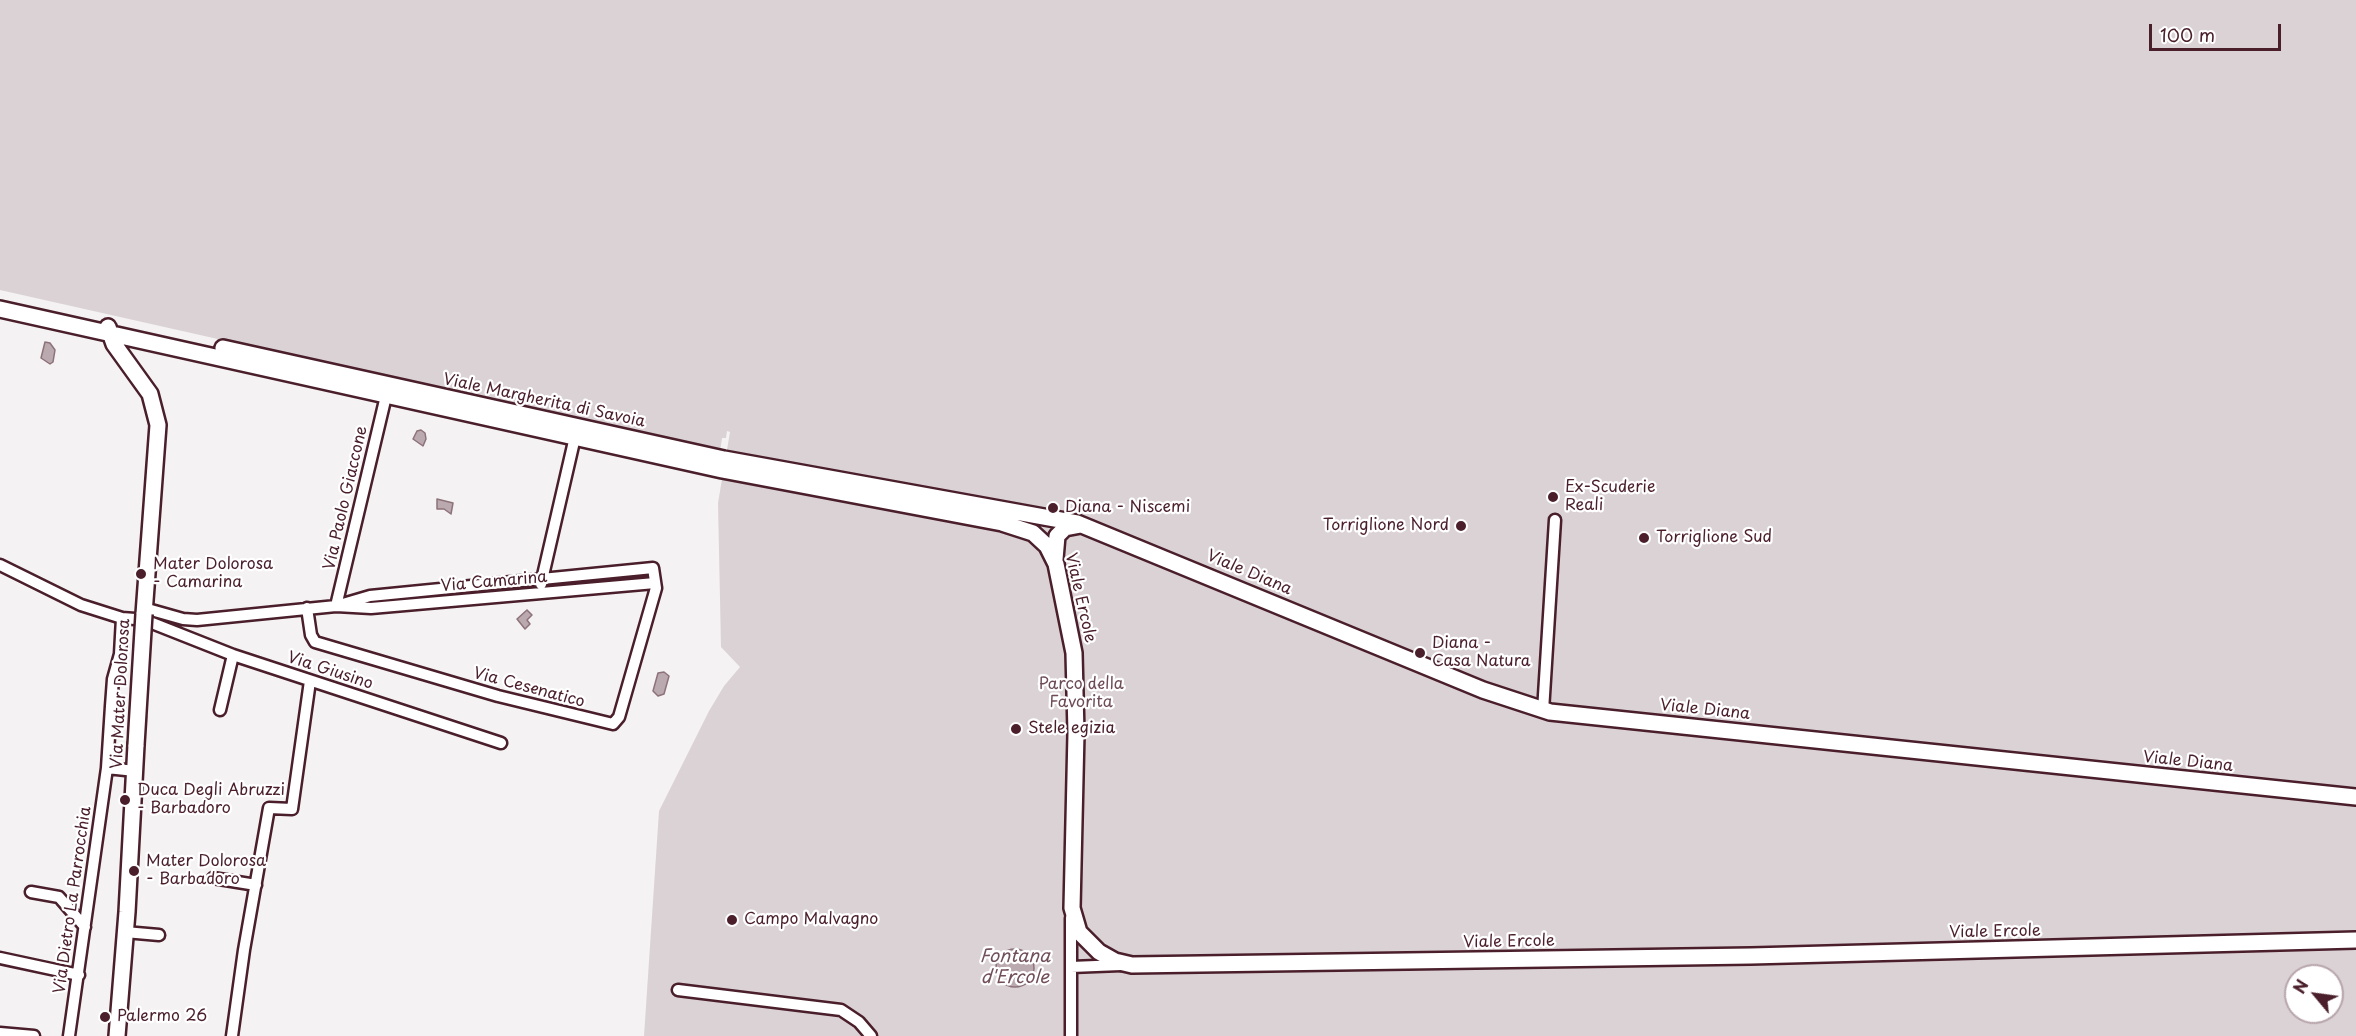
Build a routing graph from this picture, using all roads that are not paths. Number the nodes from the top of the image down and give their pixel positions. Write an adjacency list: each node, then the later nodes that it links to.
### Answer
1 (0, 299): 3 (street, Viale Margherita di Savoia)
2 (0, 309): 3 (street, Viale Margherita di Savoia)
3 (109, 326): 4 (street, Viale Margherita di Savoia); 7 (street, Viale Margherita di Savoia); 17 (street, Via Mater Dolorosa)
4 (386, 396): 5 (street, Viale Margherita di Savoia); 15 (street, Via Paolo Giaccone)
5 (575, 437): 8 (street, Viale Margherita di Savoia); 12 (street)
6 (1555, 520): 22 (street)
7 (1084, 525): 9 (street); 22 (street, Viale Diana)
8 (1037, 536): 9 (street, Viale Ercole)
9 (1056, 564): 30 (street, Viale Ercole)
10 (0, 565): 18 (street, Via Giusino)
11 (653, 568): 12 (street, Via Camarina); 13 (street, Via Cesenatico)
12 (541, 579): 14 (street); 15 (street, Via Camarina)
13 (655, 583): 14 (street, Via Camarina); 16 (street, Via Cesenatico)
14 (542, 593): 15 (street, Via Camarina)
15 (336, 606): 16 (street, Via Camarina)
16 (307, 608): 17 (street, Via Camarina)
17 (144, 616): 18 (street, Via Giusino); 19 (street, Via Giusino); 25 (street, Via Mater Dolorosa, bridge)
18 (122, 618): 24 (street, Via Dietro La Parrocchia)
19 (233, 655): 20 (street, Via Giusino); 21 (street)
20 (310, 681): 23 (street, Via Giusino); 28 (street)
21 (220, 710)
22 (1543, 711): 26 (street, Viale Diana)
23 (501, 743)
24 (107, 768): 25 (street); 31 (street, Via Dietro La Parrocchia)
25 (135, 771): 32 (street, Via Mater Dolorosa)
26 (2356, 797)
27 (213, 878): 28 (street)
28 (256, 885): 44 (street)
29 (31, 892): 31 (street)
30 (1071, 908): 36 (street, Viale Ercole); 37 (street)
31 (85, 927): 38 (street, Via Dietro La Parrocchia)
32 (125, 932): 33 (street); 43 (street, Via Mater Dolorosa)
33 (159, 935)
34 (2356, 940): 36 (street, Viale Ercole)
35 (0, 958): 38 (street)
36 (1132, 965): 37 (street)
37 (1071, 967): 46 (street)
38 (79, 975): 42 (street, Via Dietro La Parrocchia)
39 (678, 990): 45 (street)
40 (0, 1033): 41 (street)
41 (34, 1036)
42 (69, 1036)
43 (117, 1036)
44 (232, 1036)
45 (871, 1036)
46 (1071, 1036)

